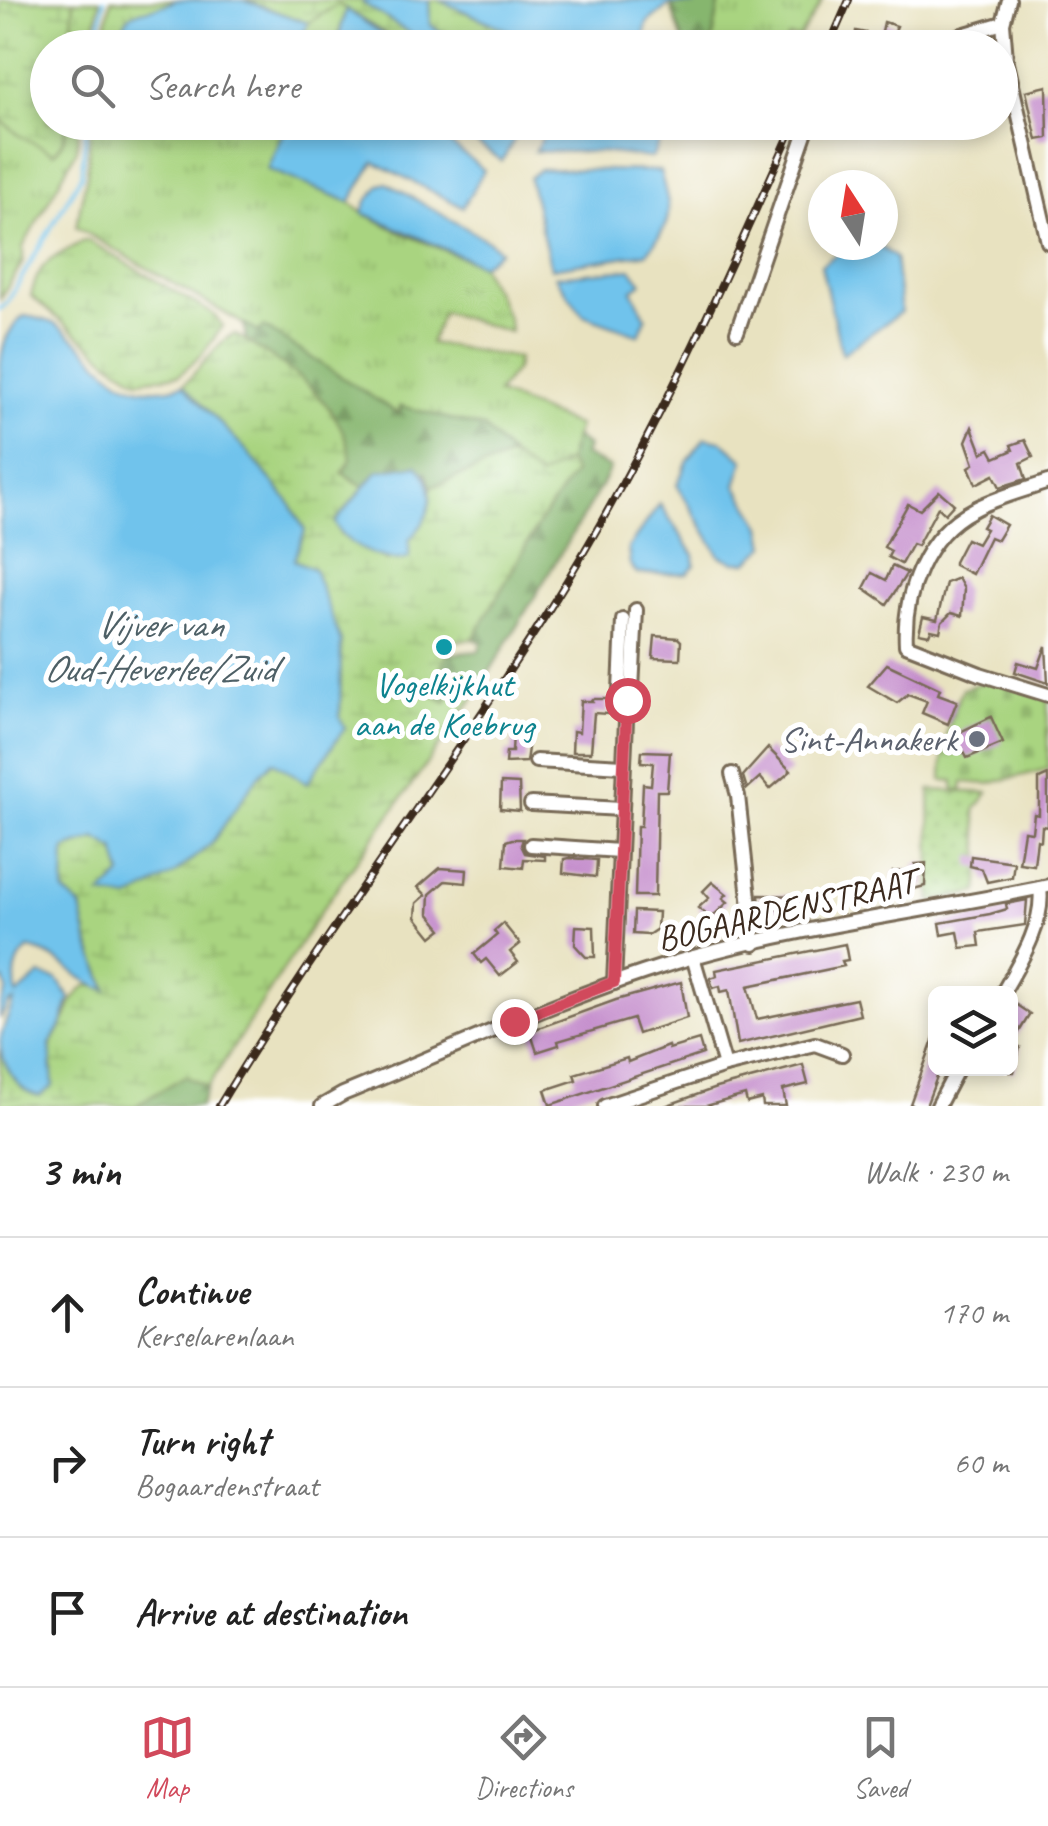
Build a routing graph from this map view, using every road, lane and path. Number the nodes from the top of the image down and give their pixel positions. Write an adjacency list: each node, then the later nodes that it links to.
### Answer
1 (1009, 0): 2 (street)
2 (1003, 22): 3 (street); 4 (street)
3 (977, 30)
4 (1004, 30)
5 (1018, 115): 7 (street)
6 (803, 140): 8 (street)
7 (1048, 242)
8 (737, 332)
9 (1048, 482): 14 (street)
10 (636, 610): 13 (street)
11 (623, 620): 13 (street)
12 (643, 655): 13 (street)
13 (630, 695): 16 (street)
14 (1048, 695)
15 (536, 761): 16 (street)
16 (624, 766): 19 (street)
17 (732, 774): 23 (street)
18 (532, 804): 19 (street)
19 (621, 809): 21 (street)
20 (530, 845): 21 (street)
21 (619, 851): 25 (street)
22 (1044, 887): 23 (street, BOGAARDENSTRAAT); 26 (street)
23 (754, 944): 24 (street, BOGAARDENSTRAAT)
24 (693, 958): 25 (street, BOGAARDENSTRAAT); 28 (street)
25 (614, 982): 30 (street, BOGAARDENSTRAAT)
26 (1006, 986)
27 (842, 1054): 28 (street)
28 (725, 1066): 31 (street)
29 (954, 1076): 32 (street)
30 (322, 1106)
31 (605, 1106)
32 (938, 1106)

